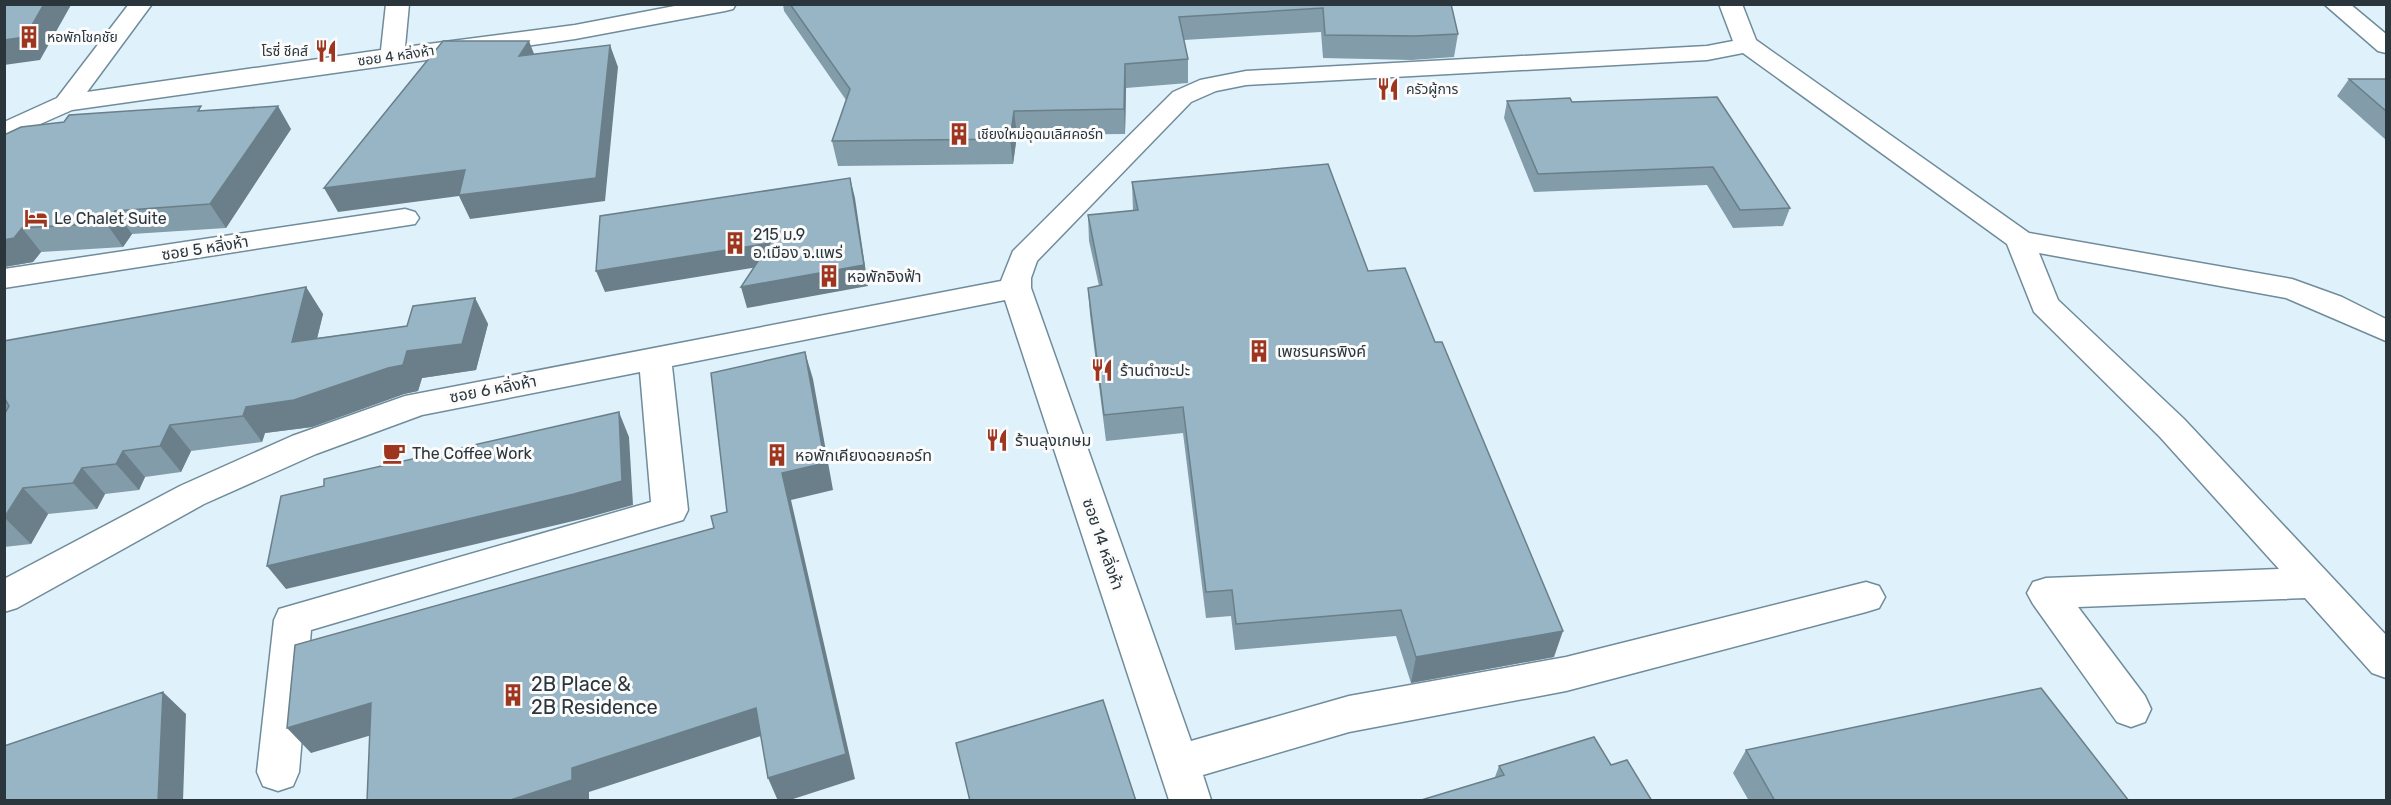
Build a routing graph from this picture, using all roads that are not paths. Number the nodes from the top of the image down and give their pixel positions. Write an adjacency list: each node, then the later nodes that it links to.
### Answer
1 (141, 4): 10 (street)
2 (398, 4): 9 (street)
3 (725, 4): 6 (street, ซอย 4 หลิ่งห้า)
4 (1730, 4): 7 (street)
5 (2335, 4): 8 (street)
6 (667, 11): 9 (street, ซอย 4 หลิ่งห้า)
7 (1745, 40): 13 (street); 15 (street)
8 (2386, 46)
9 (392, 56): 10 (street, ซอย 4 หลิ่งห้า)
10 (66, 103): 11 (street)
11 (4, 132)
12 (405, 218): 14 (street, ซอย 5 หลิ่งห้า)
13 (2020, 240): 16 (street); 18 (street)
14 (4, 279)
15 (1016, 288): 17 (street, ซอย 6 หลิ่งห้า); 23 (street, ซอย 14 หลิ่งห้า)
16 (2386, 331)
17 (656, 358): 19 (street, ซอย 6 หลิ่งห้า); 24 (street)
18 (2315, 584): 21 (street); 22 (street)
19 (4, 597)
20 (1866, 597): 23 (street)
21 (2386, 661)
22 (2131, 709)
23 (1178, 763): 25 (street, ซอย 14 หลิ่งห้า)
24 (278, 772)
25 (1190, 801)

